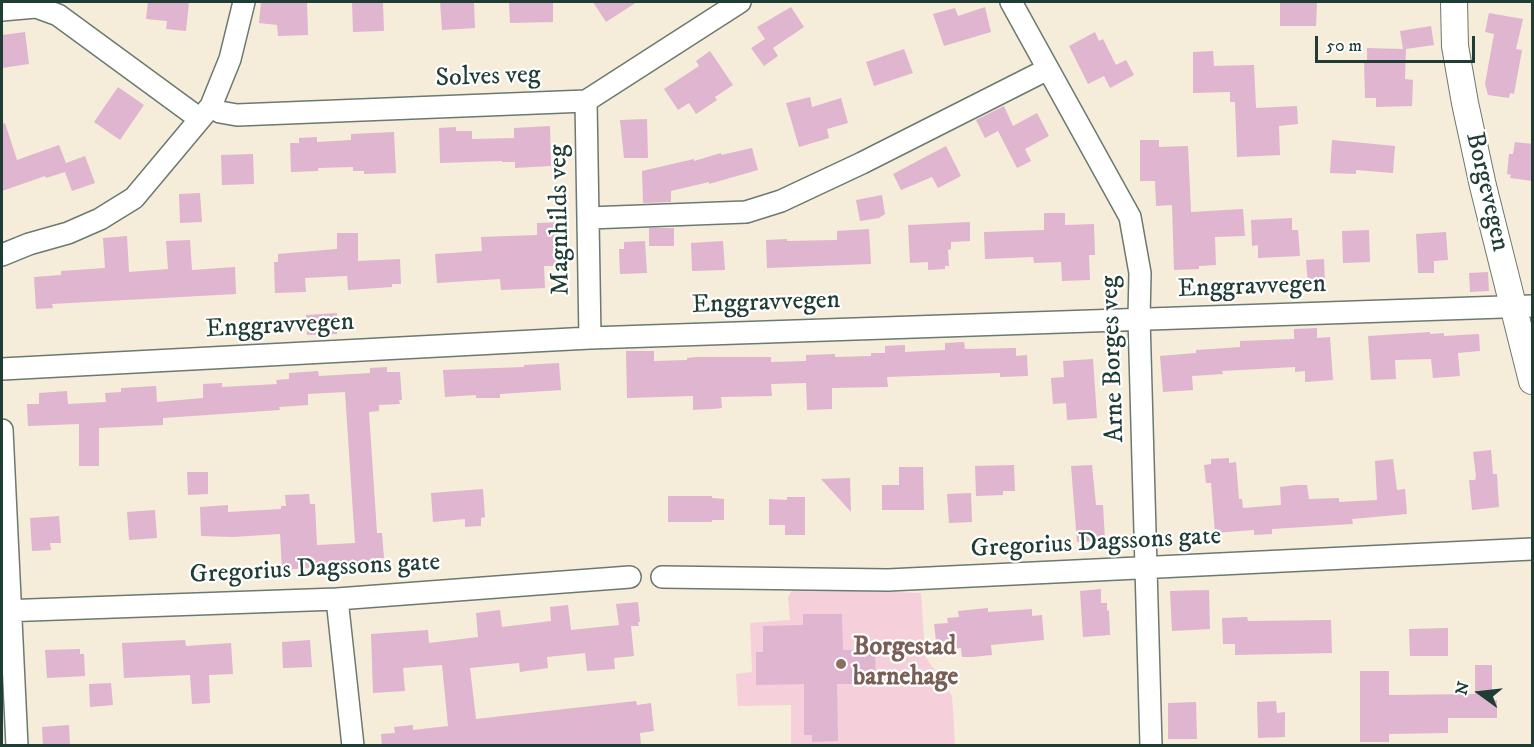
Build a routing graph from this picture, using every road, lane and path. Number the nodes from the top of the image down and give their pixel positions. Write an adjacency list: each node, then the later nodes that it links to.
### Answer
1 (244, 2): 8 (street)
2 (740, 2): 7 (street)
3 (1011, 2): 6 (street, Arne Borges veg)
4 (1454, 2): 11 (street, Borgevegen)
5 (2, 10): 8 (street, Solves veg)
6 (1048, 69): 9 (street); 12 (street, Arne Borges veg)
7 (586, 101): 8 (street, Solves veg); 9 (street, Magnhilds veg)
8 (206, 112): 10 (street)
9 (589, 218): 13 (street, Magnhilds veg)
10 (2, 255)
11 (1523, 307): 12 (street, Enggravvegen); 15 (street, Borgevegen)
12 (1139, 318): 13 (street, Enggravvegen); 18 (street, Arne Borges veg)
13 (590, 338): 14 (street, Enggravvegen)
14 (2, 369)
15 (1533, 381)
16 (2, 430): 22 (street)
17 (1533, 549): 18 (street, Gregorius Dagssons gate)
18 (1147, 569): 20 (street, Gregorius Dagssons gate); 25 (street, Arne Borges veg)
19 (630, 577): 21 (street, Gregorius Dagssons gate)
20 (662, 577)
21 (337, 599): 22 (street, Gregorius Dagssons gate); 24 (street)
22 (6, 611): 23 (street)
23 (17, 746)
24 (353, 746)
25 (1151, 746)

